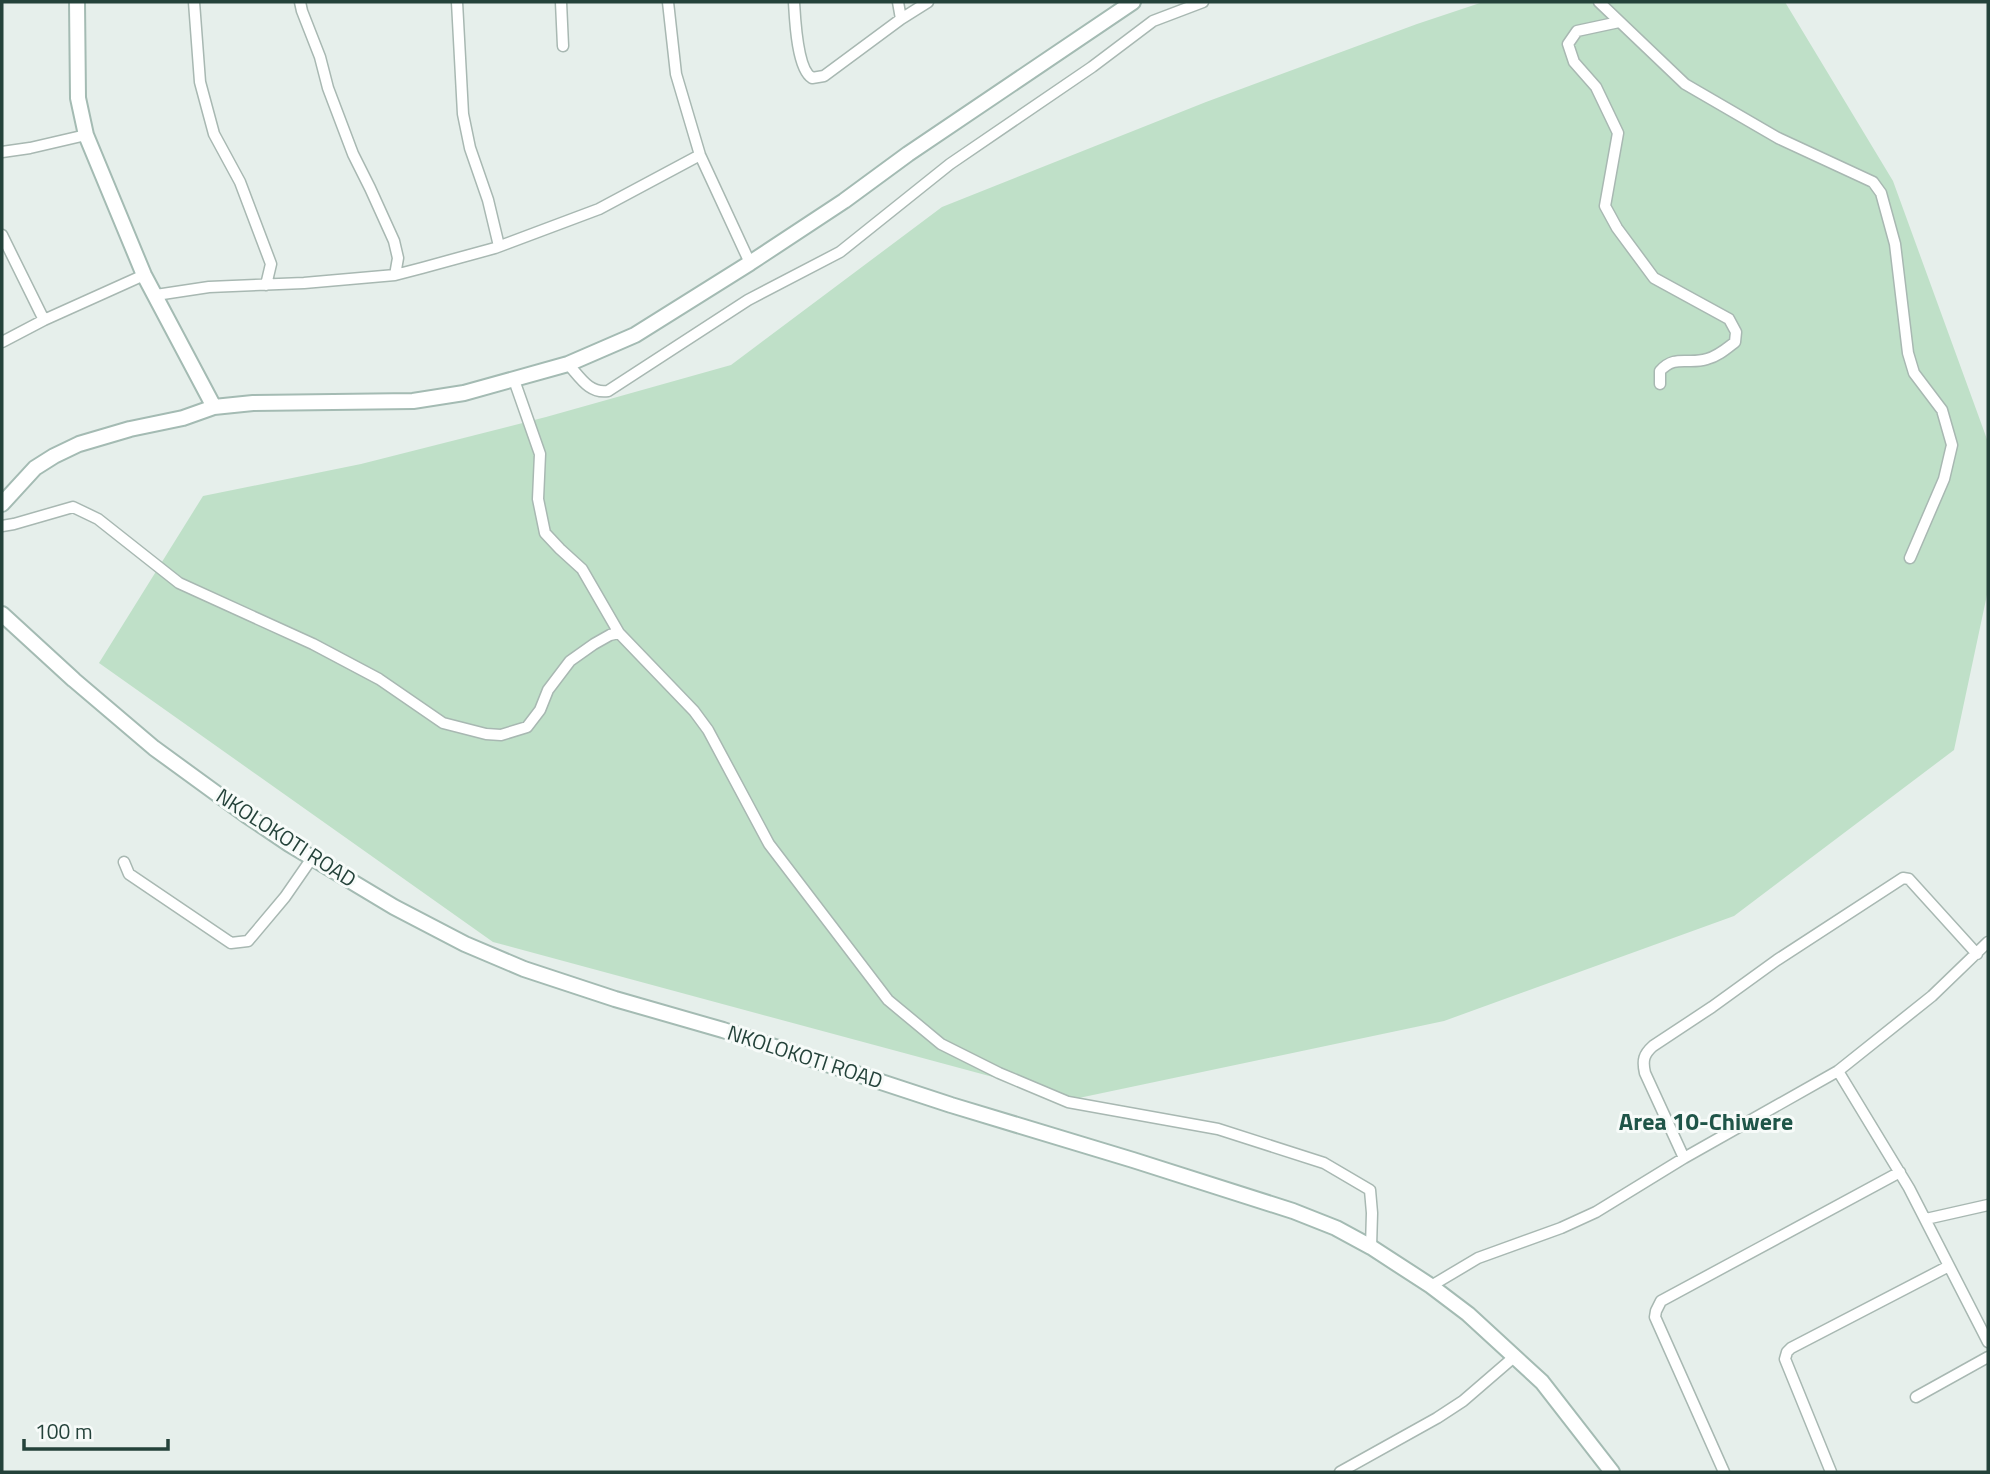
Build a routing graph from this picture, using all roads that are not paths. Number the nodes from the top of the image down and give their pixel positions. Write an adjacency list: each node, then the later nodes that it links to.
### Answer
1 (77, 2): 16 (main road)
2 (194, 2): 24 (street)
3 (300, 2): 23 (street)
4 (457, 2): 20 (street)
5 (561, 2): 15 (street)
6 (668, 2): 18 (street)
7 (794, 2): 13 (street)
8 (898, 2): 13 (street)
9 (928, 2): 13 (street)
10 (1133, 2): 21 (main road)
11 (1203, 2): 28 (street)
12 (1598, 2): 14 (street)
13 (901, 19)
14 (1619, 22): 30 (street); 34 (street)
15 (563, 46)
16 (86, 135): 17 (street); 22 (main road)
17 (2, 152)
18 (700, 155): 20 (street); 21 (street)
19 (2, 234): 26 (street)
20 (499, 246): 23 (street)
21 (750, 263): 28 (main road)
22 (144, 275): 25 (main road); 26 (street)
23 (395, 275): 24 (street)
24 (266, 285): 25 (street)
25 (156, 295): 31 (main road)
26 (44, 320): 27 (street)
27 (2, 342)
28 (568, 364): 29 (main road)
29 (514, 380): 31 (main road); 36 (street)
30 (1660, 384)
31 (214, 407): 32 (main road)
32 (2, 504)
33 (2, 526): 36 (street)
34 (1910, 558)
35 (2, 614): 37 (main road, NKOLOKOTI ROAD)
36 (619, 634): 46 (street)
37 (312, 858): 38 (street); 46 (main road, NKOLOKOTI ROAD)
38 (124, 862)
39 (1988, 942): 40 (street)
40 (1978, 954): 41 (street); 42 (street)
41 (1838, 1071): 42 (street); 43 (street)
42 (1684, 1158): 48 (street)
43 (1900, 1172): 45 (street); 55 (street)
44 (1988, 1205): 45 (street)
45 (1926, 1220): 47 (street)
46 (1371, 1247): 48 (main road, NKOLOKOTI ROAD)
47 (1949, 1266): 49 (street); 56 (street)
48 (1431, 1286): 50 (main road, NKOLOKOTI ROAD)
49 (1988, 1342)
50 (1514, 1357): 53 (street); 54 (main road, NKOLOKOTI ROAD)
51 (1988, 1357): 52 (street)
52 (1916, 1397)
53 (1340, 1472)
54 (1612, 1472)
55 (1724, 1472)
56 (1831, 1472)

